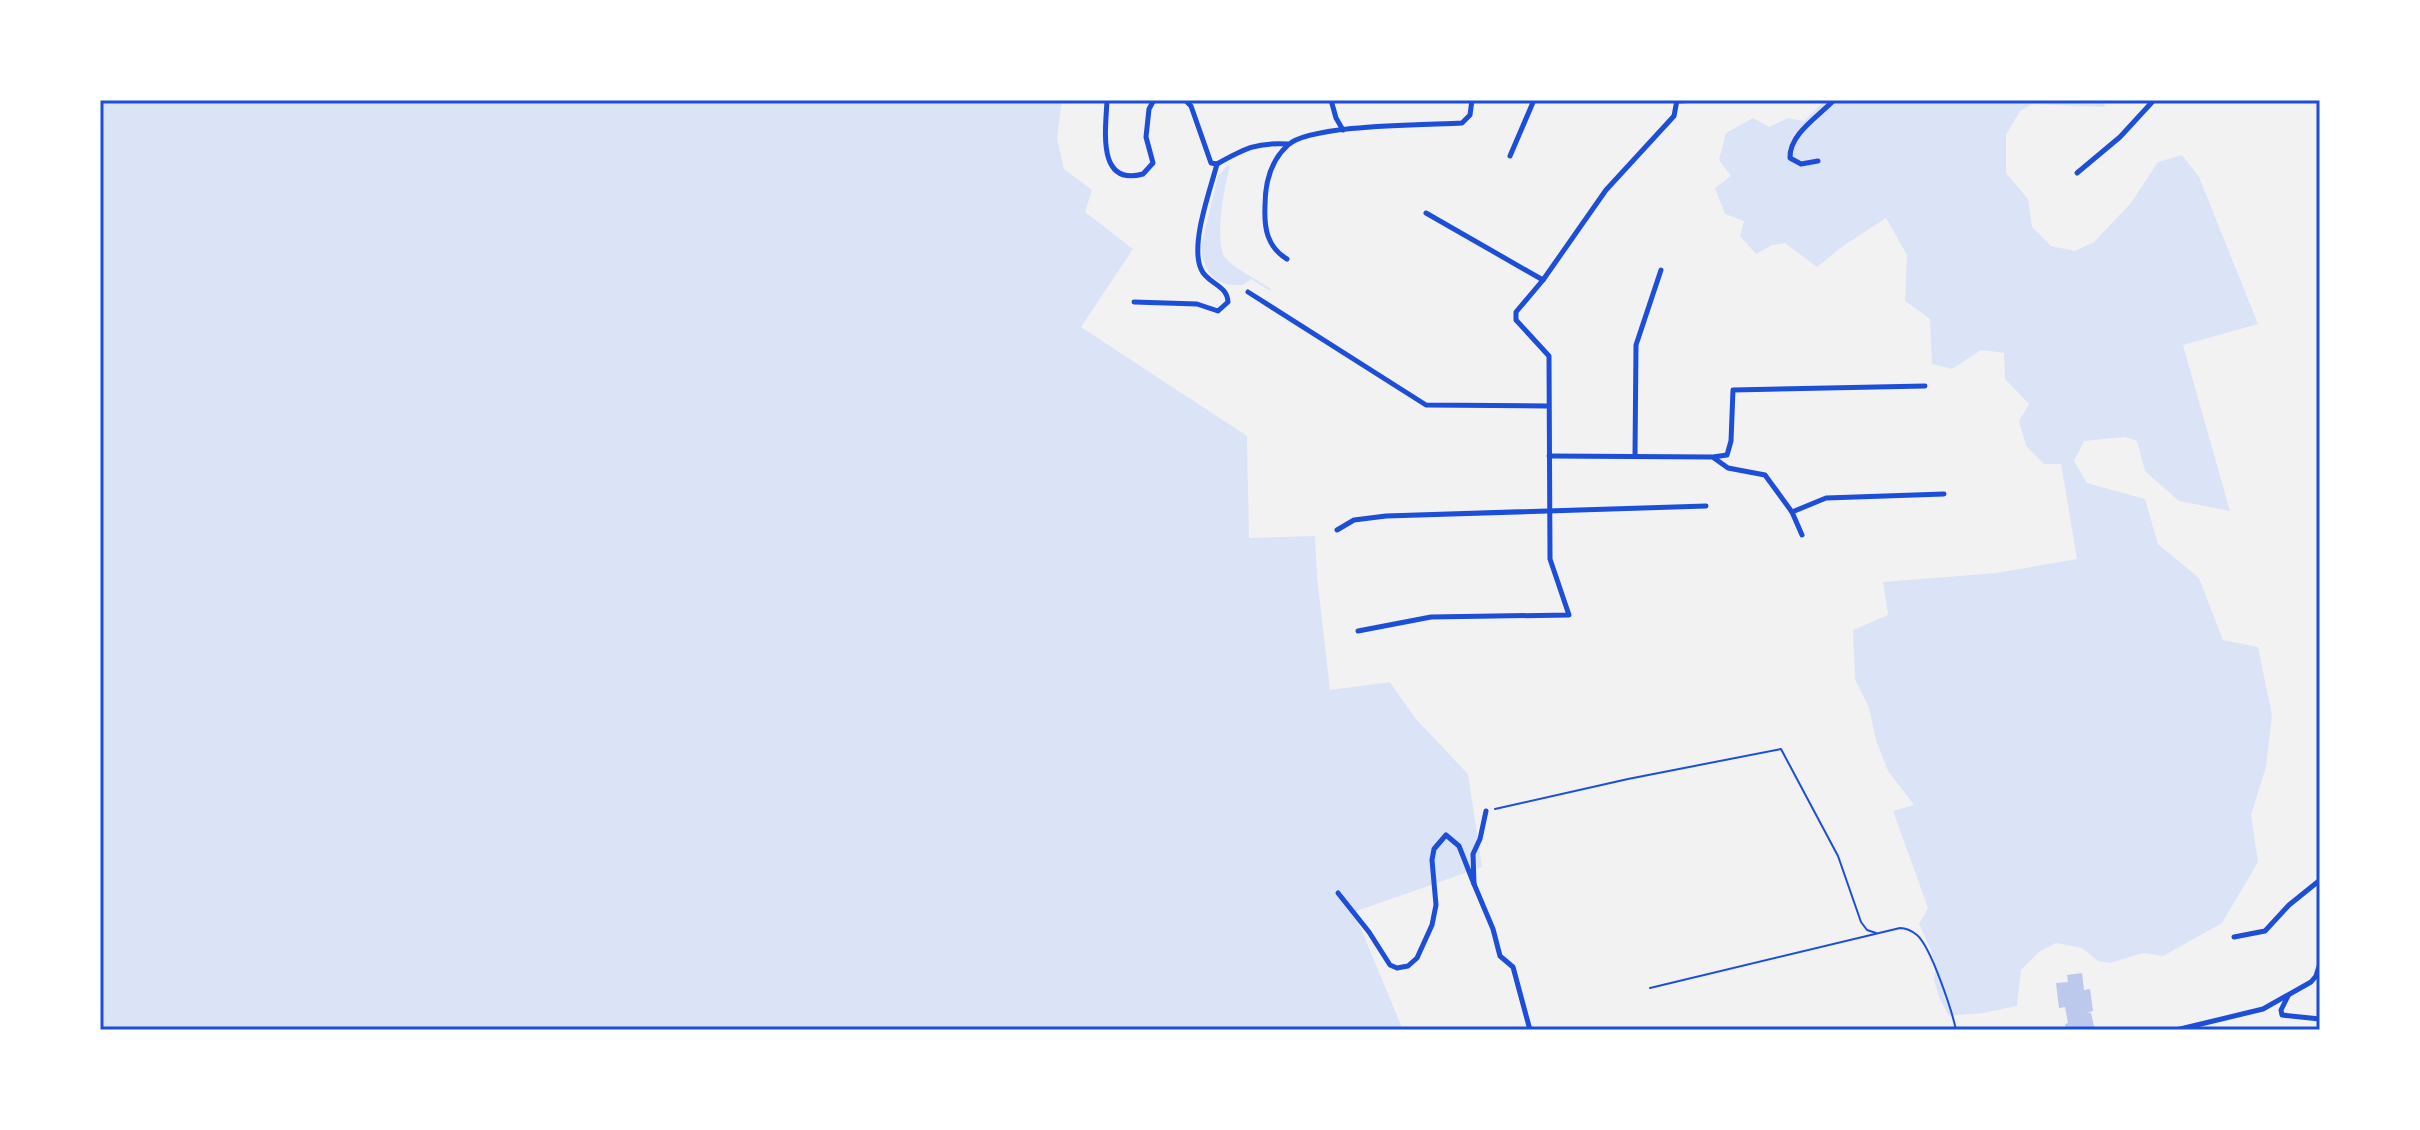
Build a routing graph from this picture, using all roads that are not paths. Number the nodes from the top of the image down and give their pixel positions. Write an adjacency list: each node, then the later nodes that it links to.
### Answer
1 (1107, 100): 2 (street)
2 (1154, 100)
3 (1185, 100): 15 (street)
4 (1331, 100): 11 (street)
5 (1472, 100): 11 (street)
6 (1534, 100): 13 (street)
7 (1698, 100): 10 (street)
8 (1834, 100): 14 (street)
9 (2154, 100): 16 (street)
10 (1678, 101): 20 (street)
11 (1344, 131): 12 (street)
12 (1289, 144): 15 (street); 18 (street)
13 (1510, 156)
14 (1818, 161)
15 (1217, 164): 22 (street)
16 (2077, 173)
17 (1426, 213): 20 (street)
18 (1287, 259)
19 (1661, 270): 26 (street)
20 (1543, 280): 24 (street)
21 (1248, 292): 24 (street)
22 (1134, 302)
23 (1925, 386): 27 (street)
24 (1548, 406): 25 (street)
25 (1549, 456): 26 (street); 30 (street)
26 (1635, 456): 27 (street)
27 (1713, 457): 31 (street)
28 (1944, 494): 31 (street)
29 (1706, 506): 30 (street)
30 (1550, 510): 32 (street); 34 (street)
31 (1792, 512): 33 (street)
32 (1337, 530)
33 (1802, 535)
34 (1358, 631)
35 (1486, 811): 37 (street)
36 (2320, 880): 39 (street)
37 (1474, 884): 38 (street); 43 (street)
38 (1338, 893)
39 (2234, 937)
40 (2320, 963): 41 (street)
41 (2289, 993): 42 (street); 44 (street)
42 (2320, 1019)
43 (1530, 1030)
44 (2176, 1030)

